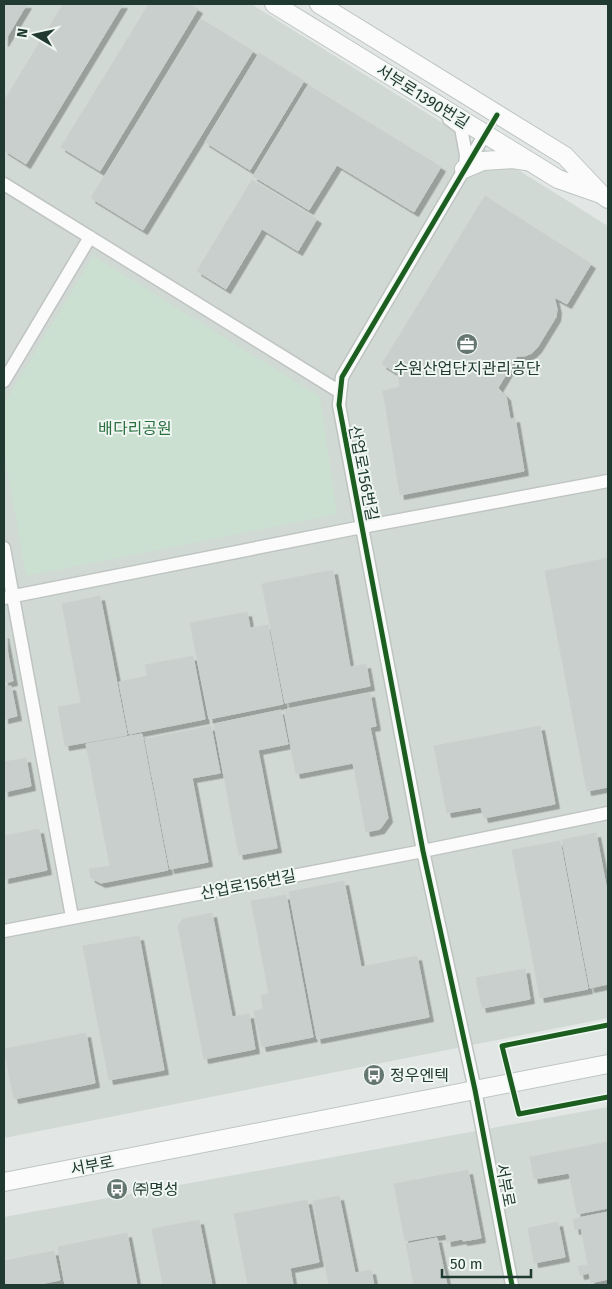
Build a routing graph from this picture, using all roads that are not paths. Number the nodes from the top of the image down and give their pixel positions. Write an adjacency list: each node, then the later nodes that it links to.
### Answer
1 (274, 4): 3 (street, 서부로1390번길)
2 (319, 4): 4 (street, 서부로1390번길)
3 (407, 86): 5 (street, 서부로1390번길); 7 (street)
4 (497, 115): 5 (street); 9 (street, 서부로1390번길)
5 (485, 134): 6 (street, 서부로1390번길); 7 (street, 산업로156번길)
6 (529, 161): 7 (street); 9 (street, 서부로1390번길)
7 (464, 170): 12 (street, 산업로156번길)
8 (4, 184): 10 (street)
9 (605, 196)
10 (90, 237): 11 (street); 12 (street)
11 (4, 381)
12 (340, 392): 14 (street, 산업로156번길)
13 (608, 481): 14 (street, 산업로156번길)
14 (362, 527): 16 (street, 산업로156번길); 18 (street, 산업로156번길)
15 (4, 548): 16 (street)
16 (8, 597): 19 (street)
17 (608, 813): 18 (street, 산업로156번길)
18 (423, 851): 19 (street, 산업로156번길); 22 (street)
19 (72, 917): 20 (street, 산업로156번길)
20 (4, 931)
21 (608, 1064): 22 (street, 서부로)
22 (475, 1090): 23 (street, 서부로); 24 (street, 서부로)
23 (4, 1182)
24 (512, 1285)

